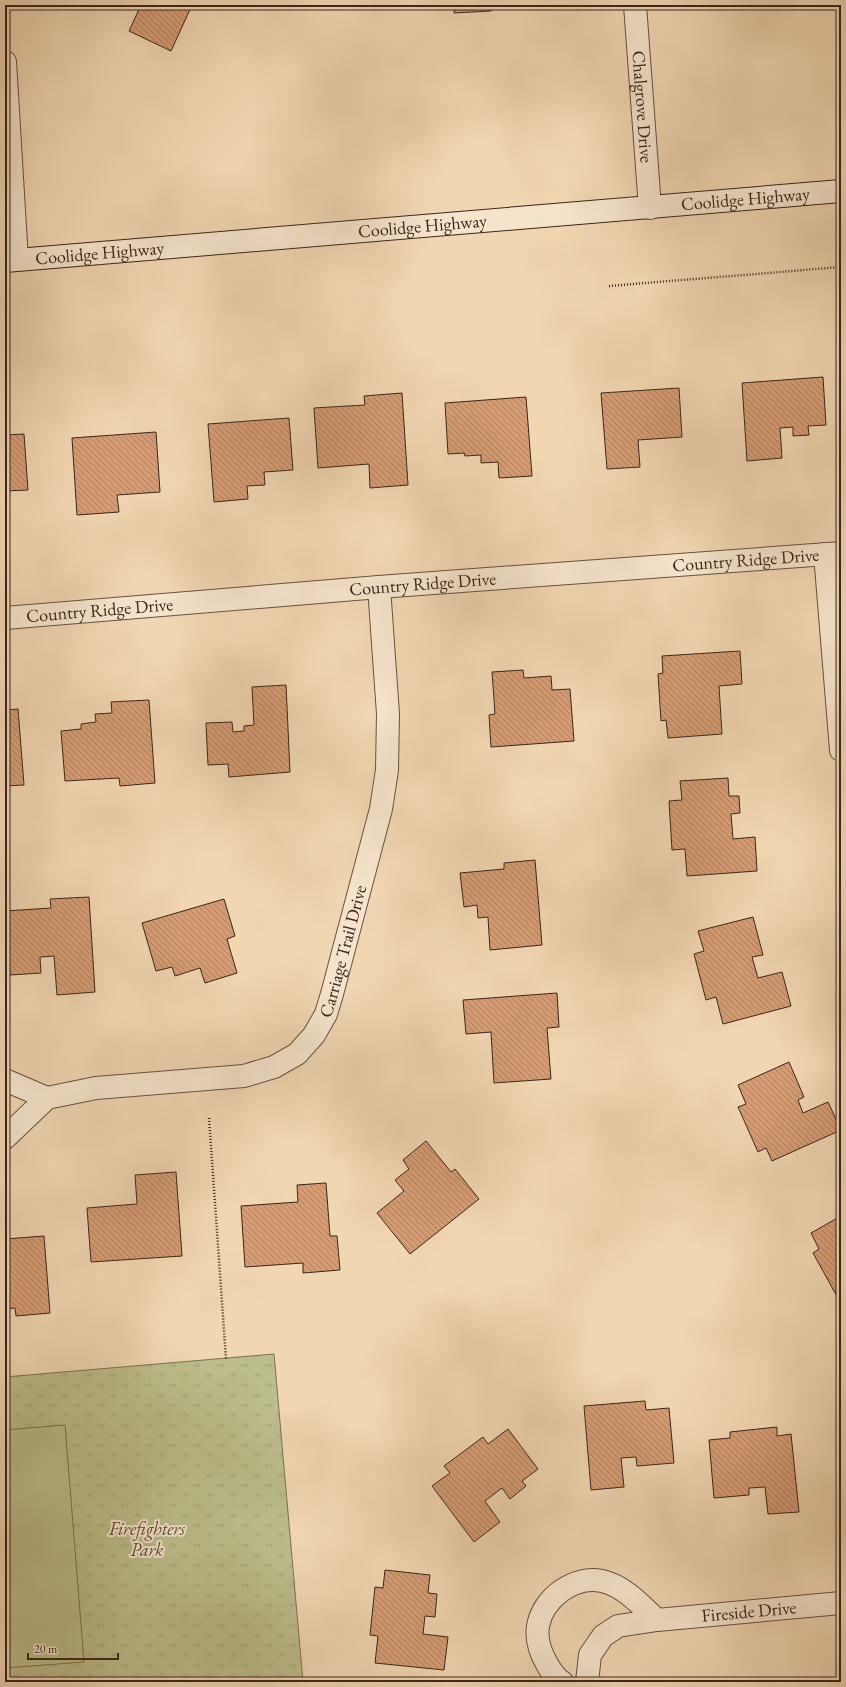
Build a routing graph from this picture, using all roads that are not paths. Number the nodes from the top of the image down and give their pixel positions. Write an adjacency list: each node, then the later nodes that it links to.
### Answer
1 (635, 5): 4 (street, Chalgrove Drive)
2 (5, 62): 5 (street)
3 (841, 191): 4 (street, Coolidge Highway)
4 (650, 208): 5 (street, Coolidge Highway)
5 (11, 261)
6 (833, 553): 7 (street, Country Ridge Drive); 9 (street)
7 (379, 587): 8 (street, Country Ridge Drive); 11 (street, Carriage Trail Drive)
8 (5, 618)
9 (841, 750)
10 (5, 1080): 11 (street)
11 (47, 1098): 12 (street)
12 (5, 1138)
13 (841, 1603): 14 (street, Fireside Drive)
14 (657, 1620): 15 (street); 16 (street, Fireside Drive)
15 (562, 1682)
16 (587, 1682)

